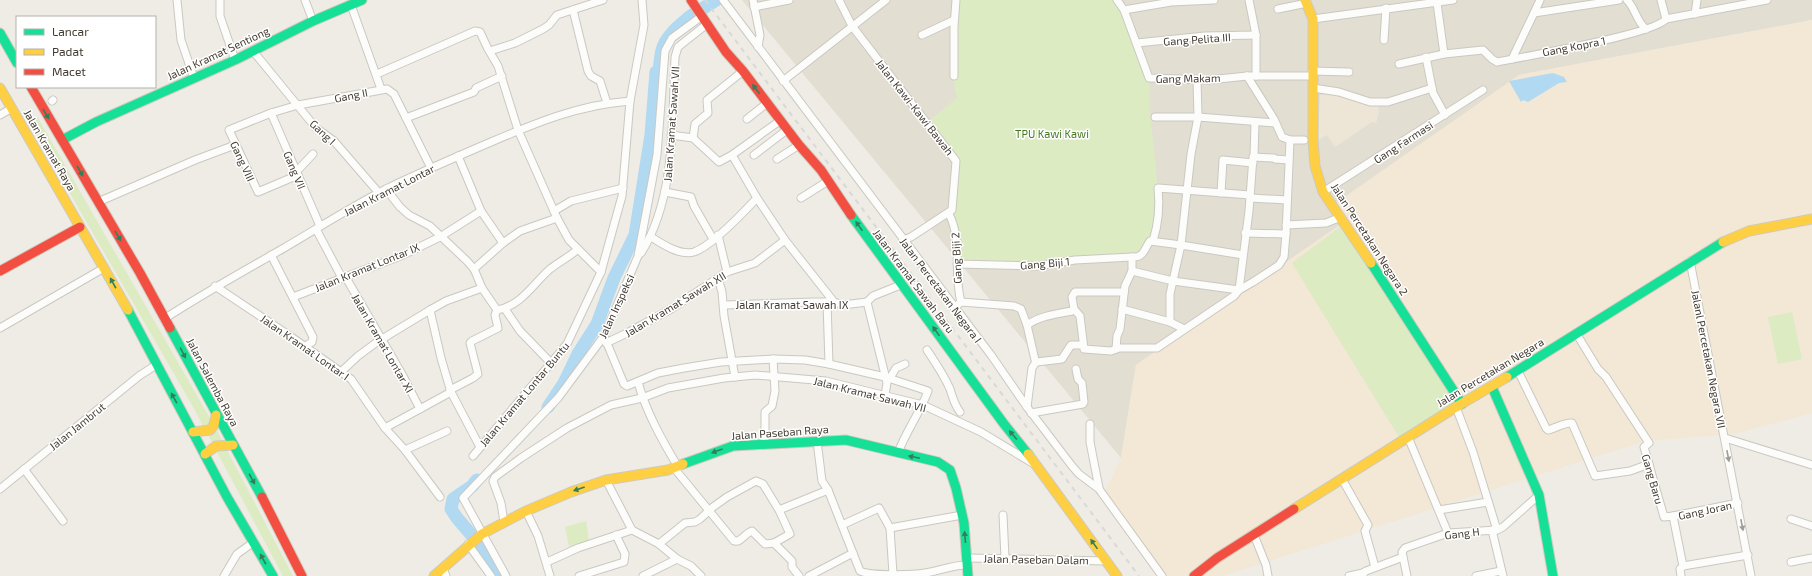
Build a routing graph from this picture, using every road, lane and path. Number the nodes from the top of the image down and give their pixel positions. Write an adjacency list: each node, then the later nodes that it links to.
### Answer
1 (177, 0): 64 (street)
2 (220, 0): 53 (street)
3 (306, 0): 38 (street)
4 (362, 0): 27 (main road, Jalan Kramat Sentiong)
5 (603, 0): 30 (street)
6 (642, 0): 73 (street, Jalan Kramat Lontar Buntu)
7 (789, 0): 24 (street)
8 (839, 0): 40 (street, Jalan Kawi-Kawi Bawah)
9 (886, 0): 40 (street)
10 (956, 0): 37 (street)
11 (1116, 0): 31 (street, Gang Makam)
12 (1214, 0): 31 (street)
13 (1252, 0): 44 (street)
14 (1453, 0): 26 (street)
15 (1540, 0): 32 (street)
16 (1619, 0): 32 (street)
17 (1627, 0): 41 (street)
18 (1661, 0): 36 (street)
19 (1697, 0): 33 (street)
20 (1767, 0): 33 (street, Gang Kopra 1)
21 (723, 1): 47 (street, Jalan Percetakan Negara I)
22 (1306, 2): 29 (street); 35 (main road, Jalan Percetakan Negara 2)
23 (693, 3): 34 (main road, Jalan Kramat Sawah Baru)
24 (753, 3): 47 (street)
25 (1412, 3): 26 (street); 28 (street)
26 (1437, 3): 50 (street)
27 (351, 5): 38 (main road, Jalan Kramat Sentiong); 58 (street)
28 (1386, 8): 35 (street); 45 (street)
29 (1278, 9)
30 (573, 10): 49 (street); 74 (street)
31 (1124, 10): 46 (street, Gang Makam)
32 (1535, 13): 52 (street)
33 (1695, 14): 36 (street, Gang Kopra 1)
34 (701, 15): 39 (main road, Jalan Kramat Sawah Baru); 140 (street, Jalan Inspeksi)
35 (1313, 19): 59 (main road, Jalan Percetakan Negara 2)
36 (1666, 19): 41 (street, Gang Kopra 1)
37 (954, 20): 43 (street); 61 (street)
38 (313, 21): 48 (main road, Jalan Kramat Sentiong)
39 (707, 24): 56 (main road, Jalan Kramat Sawah Baru); 91 (street, Jalan Kramat Sawah VII)
40 (852, 26): 66 (street); 120 (street, Jalan Kawi-Kawi Bawah)
41 (1646, 29): 52 (street, Gang Kopra 1)
42 (0, 33): 54 (main road)
43 (922, 35)
44 (1256, 35): 46 (street, Gang Pelita III); 63 (street)
45 (1384, 40)
46 (1137, 43): 65 (street, Gang Makam)
47 (758, 48): 66 (street, Jalan Percetakan Negara I)
48 (253, 51): 53 (main road, Jalan Kramat Sentiong); 76 (street, Gang I)
49 (490, 51): 58 (street); 60 (street)
50 (1444, 54): 51 (street); 52 (street, Gang Kopra 1)
51 (1426, 57): 55 (street); 70 (street)
52 (1512, 59)
53 (235, 60): 64 (main road, Jalan Kramat Sentiong)
54 (16, 61)
55 (1399, 64)
56 (743, 71): 75 (main road, Jalan Kramat Sawah Baru, one-way to 56); 92 (street)
57 (1349, 72): 59 (street, Gang Makam)
58 (376, 74): 71 (street)
59 (1312, 74): 63 (street, Gang Makam); 69 (main road, Jalan Percetakan Negara 2)
60 (502, 76): 83 (street); 89 (street)
61 (954, 76)
62 (1247, 76): 63 (street, Gang Makam); 65 (street, Gang Makam); 87 (street)
63 (1256, 76)
64 (194, 78): 93 (main road, Jalan Kramat Sentiong)
65 (1197, 80): 82 (street)
66 (783, 81): 133 (street, Jalan Percetakan Negara I)
67 (0, 88): 77 (main road, Jalan Kramat Raya)
68 (32, 88): 93 (main road, Jalan Kramat Raya, one-way to 93)
69 (1313, 88): 70 (street); 112 (main road, Jalan Percetakan Negara 2)
70 (1432, 88): 80 (street)
71 (382, 89): 76 (street, Gang II); 83 (street, Gang II)
72 (1483, 90): 80 (street, Gang Farmasi)
73 (630, 102): 74 (street, Jalan Kramat Lontar); 108 (street, Jalan Kramat Lontar Buntu)
74 (606, 103): 89 (street, Jalan Kramat Lontar)
75 (767, 103): 84 (street); 85 (main road, Jalan Kramat Sawah Baru)
76 (298, 105): 78 (street, Gang II); 110 (street, Gang I)
77 (12, 108): 79 (street); 125 (main road, Jalan Kramat Raya)
78 (271, 113): 88 (street, Gang II); 106 (street, Gang VII)
79 (0, 115)
80 (1445, 115): 112 (street, Gang Farmasi)
81 (1155, 117): 82 (street)
82 (1198, 117): 86 (street); 109 (street)
83 (406, 118): 105 (street, Gang II)
84 (747, 119)
85 (781, 120): 90 (main road, Jalan Kramat Sawah Baru); 99 (street)
86 (1255, 122): 87 (street); 103 (street)
87 (1275, 123): 94 (street)
88 (229, 130): 96 (street, Gang VIII)
89 (518, 130): 101 (street, Jalan Kramat Lontar); 121 (street)
90 (788, 130): 97 (main road, Jalan Kramat Sawah Baru); 100 (street)
91 (671, 135): 92 (street); 111 (street, Jalan Kramat Sawah VII)
92 (693, 138): 99 (street)
93 (62, 140): 118 (main road, Jalan Kramat Raya, one-way to 118)
94 (1290, 140): 95 (street); 104 (street)
95 (1304, 140)
96 (236, 145): 106 (street, Gang VIII); 118 (street)
97 (799, 145): 102 (street); 107 (main road, Jalan Kramat Sawah Baru)
98 (313, 154): 106 (street)
99 (732, 155): 115 (street)
100 (754, 155)
101 (458, 156): 105 (street, Jalan Kramat Lontar); 119 (street)
102 (777, 160)
103 (1254, 160): 104 (street); 113 (street); 114 (street)
104 (1289, 160): 117 (street)
105 (431, 168): 110 (street, Jalan Kramat Lontar)
106 (297, 173): 126 (street, Gang VII)
107 (828, 181): 116 (street); 153 (main road, Jalan Kramat Sawah Baru, one-way to 107)
108 (623, 188): 121 (street); 148 (street, Jalan Kramat Lontar Buntu)
109 (1187, 190): 113 (street); 134 (street); 136 (street)
110 (383, 191): 126 (street, Jalan Kramat Lontar); 129 (street, Gang I)
111 (665, 192): 130 (street, Jalan Kramat Sawah VII); 131 (street)
112 (1323, 192): 122 (main road, Jalan Percetakan Negara 2)
113 (1221, 193): 114 (street)
114 (1250, 196): 117 (street); 127 (street)
115 (757, 198): 131 (street); 132 (street)
116 (801, 198)
117 (1287, 200): 124 (street)
118 (98, 202): 168 (main road, Jalan Salemba Raya, one-way to 168)
119 (482, 211): 129 (street, Jalan Kramat Lontar IX); 135 (street)
120 (949, 214): 133 (street); 143 (street, Gang Biji 2)
121 (555, 215): 135 (street); 137 (street)
122 (1341, 218): 124 (street); 199 (main road, Jalan Percetakan Negara 2)
123 (1812, 219): 142 (main road, Jalan Percetakan Negara)
124 (1286, 225): 128 (street)
125 (80, 226): 144 (main road); 146 (main road)
126 (318, 228): 139 (street, Jalan Kramat Lontar); 150 (street, Gang VII)
127 (1245, 233): 128 (street); 138 (street)
128 (1286, 234): 156 (street)
129 (440, 237): 145 (street, Gang I); 150 (street, Jalan Kramat Lontar IX)
130 (651, 237): 131 (street); 140 (street, Jalan Kramat Sawah VII)
131 (715, 237): 149 (street)
132 (784, 240): 149 (street, Jalan Kramat Sawah XII); 159 (street)
133 (903, 240): 163 (street, Jalan Percetakan Negara I)
134 (1153, 241): 136 (street); 141 (street)
135 (503, 243): 145 (street)
136 (1181, 245): 138 (street); 152 (street)
137 (578, 249): 148 (street); 167 (street)
138 (1243, 254): 156 (street)
139 (271, 255): 154 (street, Jalan Kramat Lontar); 158 (street)
140 (638, 256): 175 (street, Jalan Inspeksi)
141 (1132, 257): 143 (street, Gang Biji 1); 147 (street)
142 (1690, 261): 173 (main road, Jalan Percetakan Negara); 211 (street, Jalanl Percetakan Negara VII)
143 (957, 264): 161 (street, Gang Biji 2)
144 (104, 268): 171 (street); 186 (main road, one-way to 144)
145 (474, 269): 155 (street)
146 (0, 270)
147 (1132, 271): 152 (street); 157 (street)
148 (601, 272): 183 (street, Jalan Kramat Lontar Buntu)
149 (727, 272): 151 (street, Jalan Kramat Sawah XII)
150 (344, 277): 158 (street, Jalan Kramat Lontar IX); 174 (street, Jalan Kramat Lontar XI)
151 (718, 278): 162 (street); 175 (street, Jalan Kramat Sawah XII)
152 (1173, 281): 156 (street); 169 (street)
153 (903, 284): 160 (street, Jalan Kramat Sawah IX); 221 (main road, Jalan Kramat Sawah Baru, one-way to 153)
154 (215, 286): 168 (street, Jalan Kramat Lontar); 177 (street, Jalan Kramat Lontar I)
155 (482, 288): 166 (street); 167 (street)
156 (1239, 290): 172 (street)
157 (1124, 292): 164 (street); 165 (street)
158 (293, 297): 177 (street)
159 (830, 302): 160 (street, Jalan Kramat Sawah IX); 162 (street, Jalan Kramat Sawah IX); 184 (street)
160 (867, 302): 192 (street)
161 (961, 302): 163 (street); 170 (street)
162 (724, 305): 181 (street)
163 (954, 308): 201 (street, Jalan Percetakan Negara I)
164 (1074, 309): 170 (street); 176 (street)
165 (1122, 309): 169 (street); 178 (street)
166 (430, 310): 174 (street); 195 (street)
167 (501, 310): 183 (street); 195 (street)
168 (164, 319): 203 (main road, Jalan Salemba Raya, one-way to 203)
169 (1170, 322): 172 (street)
170 (1027, 325): 182 (street)
171 (0, 328)
172 (1184, 329): 178 (street)
173 (1576, 334): 188 (main road, Jalan Percetakan Negara); 220 (street, Gang Baru)
174 (381, 340): 189 (street); 200 (street, Jalan Kramat Lontar XI)
175 (605, 340): 193 (street); 250 (street, Jalan Inspeksi)
176 (1082, 345): 178 (street); 182 (street)
177 (304, 347): 189 (street, Jalan Kramat Lontar I)
178 (1116, 349)
179 (927, 350): 202 (street)
180 (773, 359): 181 (street); 184 (street); 190 (street)
181 (733, 361): 191 (street); 193 (street)
182 (1036, 362): 201 (street)
183 (552, 364): 215 (street, Jalan Kramat Lontar Buntu)
184 (829, 364): 192 (street)
185 (905, 364): 192 (street)
186 (156, 365): 209 (main road, one-way to 186); 224 (street, Jalan Jambrut)
187 (1076, 369): 201 (street)
188 (1518, 370): 194 (main road, Jalan Percetakan Negara); 220 (street)
189 (342, 371): 207 (street, Jalan Kramat Lontar I)
190 (775, 376): 191 (street, Jalan Kramat Sawah VII); 196 (street, Jalan Kramat Sawah VII); 213 (street)
191 (735, 377): 197 (street, Jalan Kramat Sawah VII)
192 (888, 377): 196 (street); 198 (street)
193 (638, 382): 197 (street)
194 (1492, 387): 199 (main road, Jalan Percetakan Negara); 230 (main road)
195 (450, 391): 200 (street); 215 (street)
196 (885, 396): 198 (street, Jalan Kramat Sawah VII)
197 (642, 398): 223 (street); 243 (street, Jalan Kramat Sawah VII)
198 (922, 405): 204 (street, Jalan Kramat Sawah VII); 217 (street)
199 (1459, 405): 210 (main road, Jalan Percetakan Negara); 232 (street)
200 (420, 409): 207 (street)
201 (1029, 410): 228 (street, Jalan Percetakan Negara I)
202 (960, 412): 204 (street); 206 (street)
203 (216, 415): 209 (main road); 214 (main road, Jalan Salemba Raya)
204 (953, 418): 206 (street, Jalan Kramat Sawah VII)
205 (1090, 424): 228 (street)
206 (967, 427): 221 (street, Jalan Kramat Sawah VII)
207 (385, 428): 216 (street, Jalan Kramat Lontar I)
208 (447, 431): 216 (street)
209 (193, 432): 218 (main road)
210 (1408, 437): 225 (main road, Jalan Percetakan Negara); 235 (street)
211 (1725, 438): 222 (street, Jalanl Percetakan Negara VII); 233 (street, one-way to 233)
212 (817, 441): 213 (main road, Jalan Paseban Raya); 217 (main road, Jalan Paseban Raya); 229 (street)
213 (764, 443): 223 (main road, Jalan Paseban Raya, one-way to 223)
214 (233, 445): 218 (main road); 276 (main road, Jalan Salemba Raya, one-way to 276)
215 (480, 447): 219 (street, Jalan Kramat Lontar Buntu)
216 (405, 450): 231 (street, Jalan Kramat Lontar I)
217 (898, 453): 238 (main road, Jalan Paseban Raya, one-way to 217)
218 (205, 454): 253 (main road)
219 (473, 456)
220 (1650, 464): 240 (street, Gang Baru)
221 (1038, 465): 264 (main road, Jalan Kramat Sawah Baru, one-way to 221)
222 (1812, 465)
223 (676, 468): 226 (main road, Jalan Paseban Raya); 237 (street)
224 (24, 469): 227 (street, Jalan Jambrut); 242 (street)
225 (1342, 479): 252 (main road, Jalan Percetakan Negara); 268 (street)
226 (606, 480): 236 (main road, Jalan Paseban Raya, one-way to 236); 247 (street)
227 (0, 489)
228 (1099, 489): 288 (street, Jalan Percetakan Negara I)
229 (828, 490): 234 (street); 244 (street)
230 (1539, 494): 248 (street); 294 (main road)
231 (440, 497)
232 (1488, 502): 235 (street); 248 (street)
233 (1738, 503): 240 (street, Gang Joran); 258 (street, one-way to 258)
234 (779, 510): 237 (street); 255 (street)
235 (1439, 510): 249 (street)
236 (526, 511): 243 (main road, Jalan Paseban Raya); 265 (street)
237 (709, 511): 255 (street); 256 (street)
238 (962, 515): 246 (street); 263 (main road, Jalan Paseban Raya, one-way to 238)
239 (1004, 515): 260 (street)
240 (1673, 516): 267 (street, Gang Baru)
241 (1791, 519): 245 (street)
242 (63, 521)
243 (504, 522): 250 (main road, Jalan Paseban Raya)
244 (842, 525): 246 (street); 257 (street)
245 (1812, 526)
246 (890, 528): 271 (street)
247 (632, 530): 251 (street); 256 (street)
248 (1495, 530): 249 (street, Gang H); 270 (street)
249 (1448, 533): 259 (street, Gang H)
250 (481, 534): 254 (main road, Jalan Paseban Raya); 279 (street, Jalan Inspeksi)
251 (616, 535): 265 (street); 281 (street)
252 (1254, 535): 289 (main road, Jalan Percetakan Negara); 290 (street)
253 (254, 542): 274 (street); 275 (main road, one-way to 253)
254 (470, 543): 269 (main road, Jalan Paseban Raya); 278 (street)
255 (774, 543): 284 (street)
256 (659, 544): 262 (street)
257 (853, 554): 273 (street); 285 (street)
258 (1748, 555): 267 (street); 296 (street)
259 (1403, 557): 268 (street); 292 (street)
260 (1005, 558): 263 (street, Jalan Paseban Dalam); 264 (street, Jalan Paseban Dalam)
261 (1812, 558): 266 (street)
262 (677, 559): 282 (street); 283 (street)
263 (967, 561): 271 (street, Jalan Paseban Dalam); 286 (main road, Jalan Paseban Raya)
264 (1106, 561): 287 (main road, Jalan Kramat Sawah Baru)
265 (546, 562): 280 (street)
266 (1791, 562)
267 (1683, 566): 295 (street)
268 (1375, 567): 272 (street)
269 (444, 572): 277 (main road, Jalan Paseban Raya)
270 (1502, 573): 293 (street)
271 (895, 574): 273 (street, Jalan Paseban Dalam)
272 (1363, 574): 291 (street)
273 (875, 575)
274 (224, 576)
275 (273, 576)
276 (302, 576)
277 (434, 576)
278 (491, 576)
279 (506, 576)
280 (550, 576)
281 (579, 576)
282 (643, 576)
283 (701, 576)
284 (799, 576)
285 (809, 576)
286 (968, 576)
287 (1117, 576)
288 (1162, 576)
289 (1194, 576)
290 (1268, 576)
291 (1349, 576)
292 (1407, 576)
293 (1476, 576)
294 (1553, 576)
295 (1681, 576)
296 (1751, 576)

